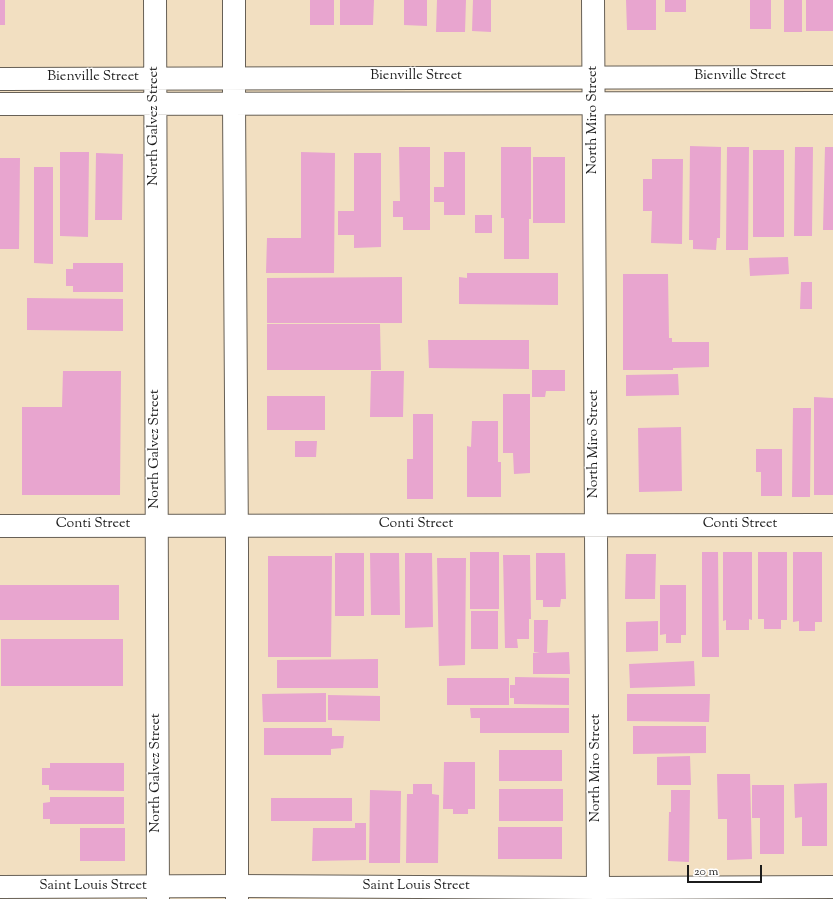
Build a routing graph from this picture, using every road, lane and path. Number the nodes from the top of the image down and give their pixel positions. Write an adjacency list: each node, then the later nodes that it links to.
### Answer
1 (155, 0): 7 (street, North Galvez Street)
2 (234, 0): 8 (street)
3 (593, 0): 4 (street, North Miro Street)
4 (593, 77): 5 (street, Bienville Street); 8 (street, Bienville Street); 9 (street, North Miro Street)
5 (833, 77)
6 (0, 78): 7 (street, Bienville Street)
7 (155, 78): 8 (street, Bienville Street); 12 (street, North Galvez Street)
8 (234, 78): 13 (street)
9 (594, 103): 10 (street, Bienville Street); 13 (street, Bienville Street); 14 (street, North Miro Street)
10 (833, 103)
11 (0, 104): 12 (street, Bienville Street)
12 (156, 104): 13 (street, Bienville Street); 15 (street, North Galvez Street)
13 (234, 104): 16 (street)
14 (595, 524): 16 (street, Conti Street); 17 (street, Conti Street); 21 (street, North Miro Street)
15 (156, 525): 16 (street, Conti Street); 18 (street, Conti Street); 23 (street, North Galvez Street)
16 (236, 525): 22 (street)
17 (833, 525)
18 (0, 526)
19 (0, 887): 23 (street, Saint Louis Street)
20 (833, 887): 21 (street, Saint Louis Street)
21 (598, 888): 22 (street, Saint Louis Street)
22 (237, 892): 23 (street, Saint Louis Street)
23 (158, 893)

